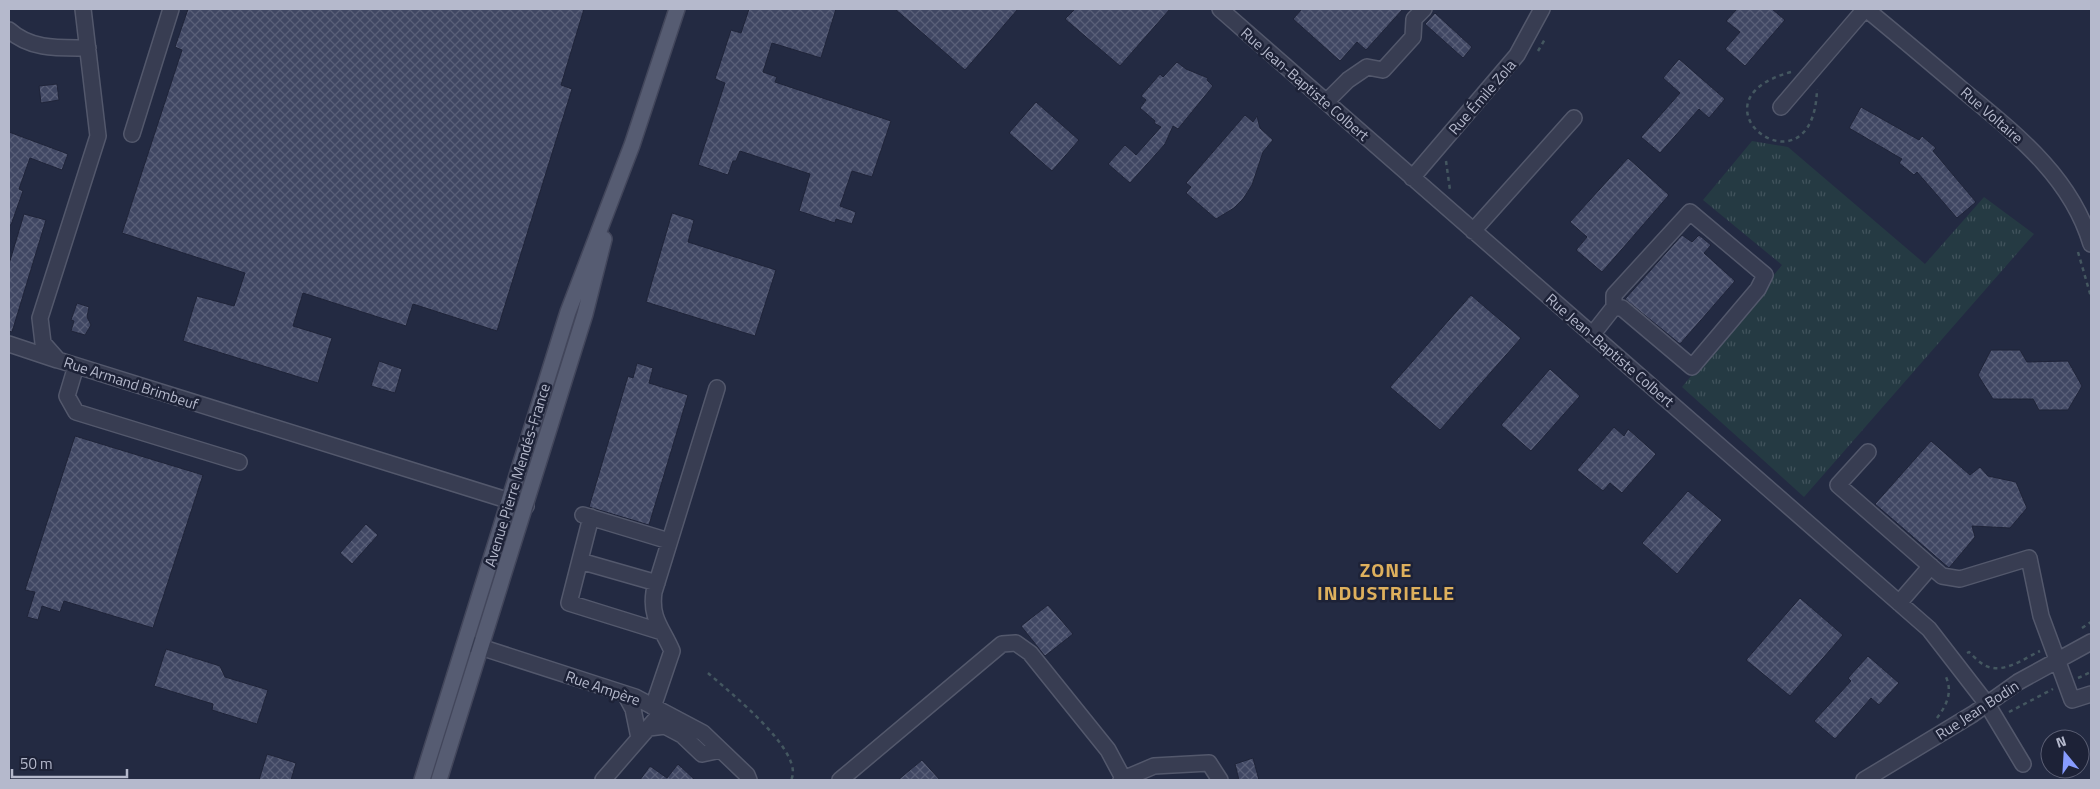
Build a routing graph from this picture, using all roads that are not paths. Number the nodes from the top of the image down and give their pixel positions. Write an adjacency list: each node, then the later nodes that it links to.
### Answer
1 (83, 9): 9 (street, Rue Armand Brimbeuf)
2 (171, 9): 13 (street)
3 (677, 9): 14 (main road, Avenue Pierre Mendés-France)
4 (1220, 9): 10 (street, Rue Jean-Baptiste Colbert)
5 (1424, 9): 10 (street)
6 (1542, 9): 15 (street, Rue Émile Zola)
7 (1865, 9): 11 (street); 17 (street, Rue Voltaire)
8 (9, 30): 9 (street)
9 (88, 48): 21 (street, Rue Armand Brimbeuf)
10 (1326, 102): 15 (street, Rue Jean-Baptiste Colbert)
11 (1781, 107)
12 (1574, 118): 16 (street)
13 (132, 134)
14 (621, 172): 26 (main road, Avenue Pierre Mendés-France); 27 (main road, Avenue Pierre Mendés-France)
15 (1412, 178): 16 (street, Rue Jean-Baptiste Colbert)
16 (1473, 231): 19 (street, Rue Jean-Baptiste Colbert)
17 (2084, 245)
18 (1614, 307): 18 (street); 19 (street)
19 (1592, 335): 32 (street, Rue Jean-Baptiste Colbert)
20 (9, 344): 21 (street)
21 (58, 360): 22 (street, Rue Armand Brimbeuf)
22 (76, 366): 25 (street); 26 (street, Rue Armand Brimbeuf)
23 (717, 388): 28 (street)
24 (1868, 452): 30 (street)
25 (238, 462)
26 (508, 501): 27 (street, Rue Armand Brimbeuf); 35 (main road, Avenue Pierre Mendés-France)
27 (526, 506): 36 (main road, Avenue Pierre Mendés-France)
28 (670, 541): 29 (street); 31 (street)
29 (580, 561): 31 (street); 33 (street)
30 (1931, 566): 32 (street); 37 (street)
31 (657, 583): 33 (street)
32 (1899, 603): 40 (street, Rue Jean-Baptiste Colbert)
33 (662, 632): 41 (street)
34 (2091, 642): 37 (street, Rue Jean Bodin)
35 (463, 646): 36 (street, Rue Ampère); 46 (main road, Avenue Pierre Mendés-France)
36 (479, 655): 38 (street, Rue Ampère); 47 (main road, Avenue Pierre Mendés-France)
37 (2057, 662): 39 (street); 40 (street, Rue Jean Bodin)
38 (626, 694): 41 (street, Rue Ampère); 42 (street)
39 (2091, 694)
40 (1987, 704): 44 (street, Rue Jean-Baptiste Colbert); 52 (street, Rue Jean Bodin)
41 (658, 709): 42 (street); 43 (street, Rue Ampère)
42 (644, 733): 43 (street); 48 (street)
43 (721, 750): 49 (street, Rue Ampère)
44 (2023, 764)
45 (1122, 779): 50 (street); 51 (street)
46 (422, 780)
47 (439, 780)
48 (603, 780)
49 (750, 780)
50 (840, 780)
51 (1220, 780)
52 (1864, 780)

